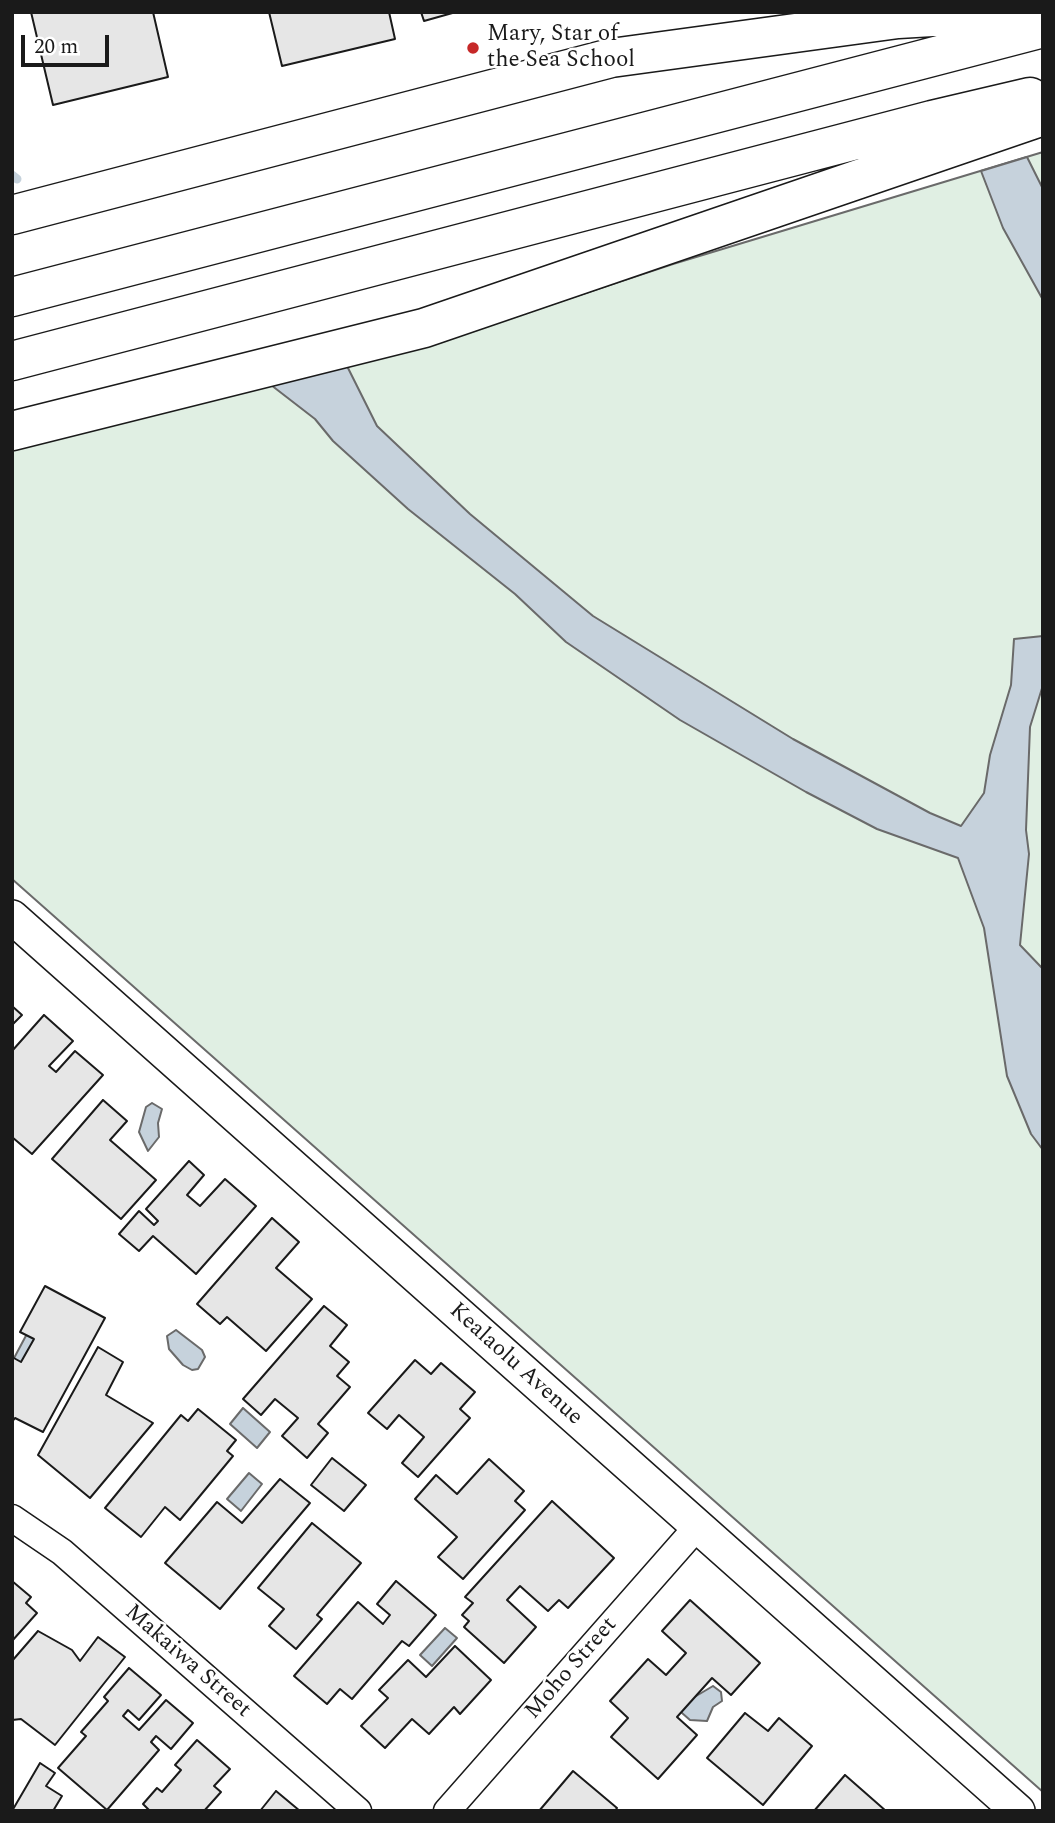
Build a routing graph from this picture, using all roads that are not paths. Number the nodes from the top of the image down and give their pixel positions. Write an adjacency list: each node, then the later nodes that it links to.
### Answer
1 (1018, 12): 5 (highway)
2 (1043, 28): 6 (highway)
3 (1043, 94): 7 (highway)
4 (1043, 116): 8 (highway)
5 (12, 215)
6 (12, 298)
7 (12, 361)
8 (12, 431)
9 (12, 917): 11 (street, Kealaolu Avenue)
10 (12, 1518): 12 (street, Makaiwa Street)
11 (697, 1527): 13 (street, Moho Street); 14 (street, Kealaolu Avenue)
12 (358, 1811)
13 (447, 1811)
14 (1018, 1811)

